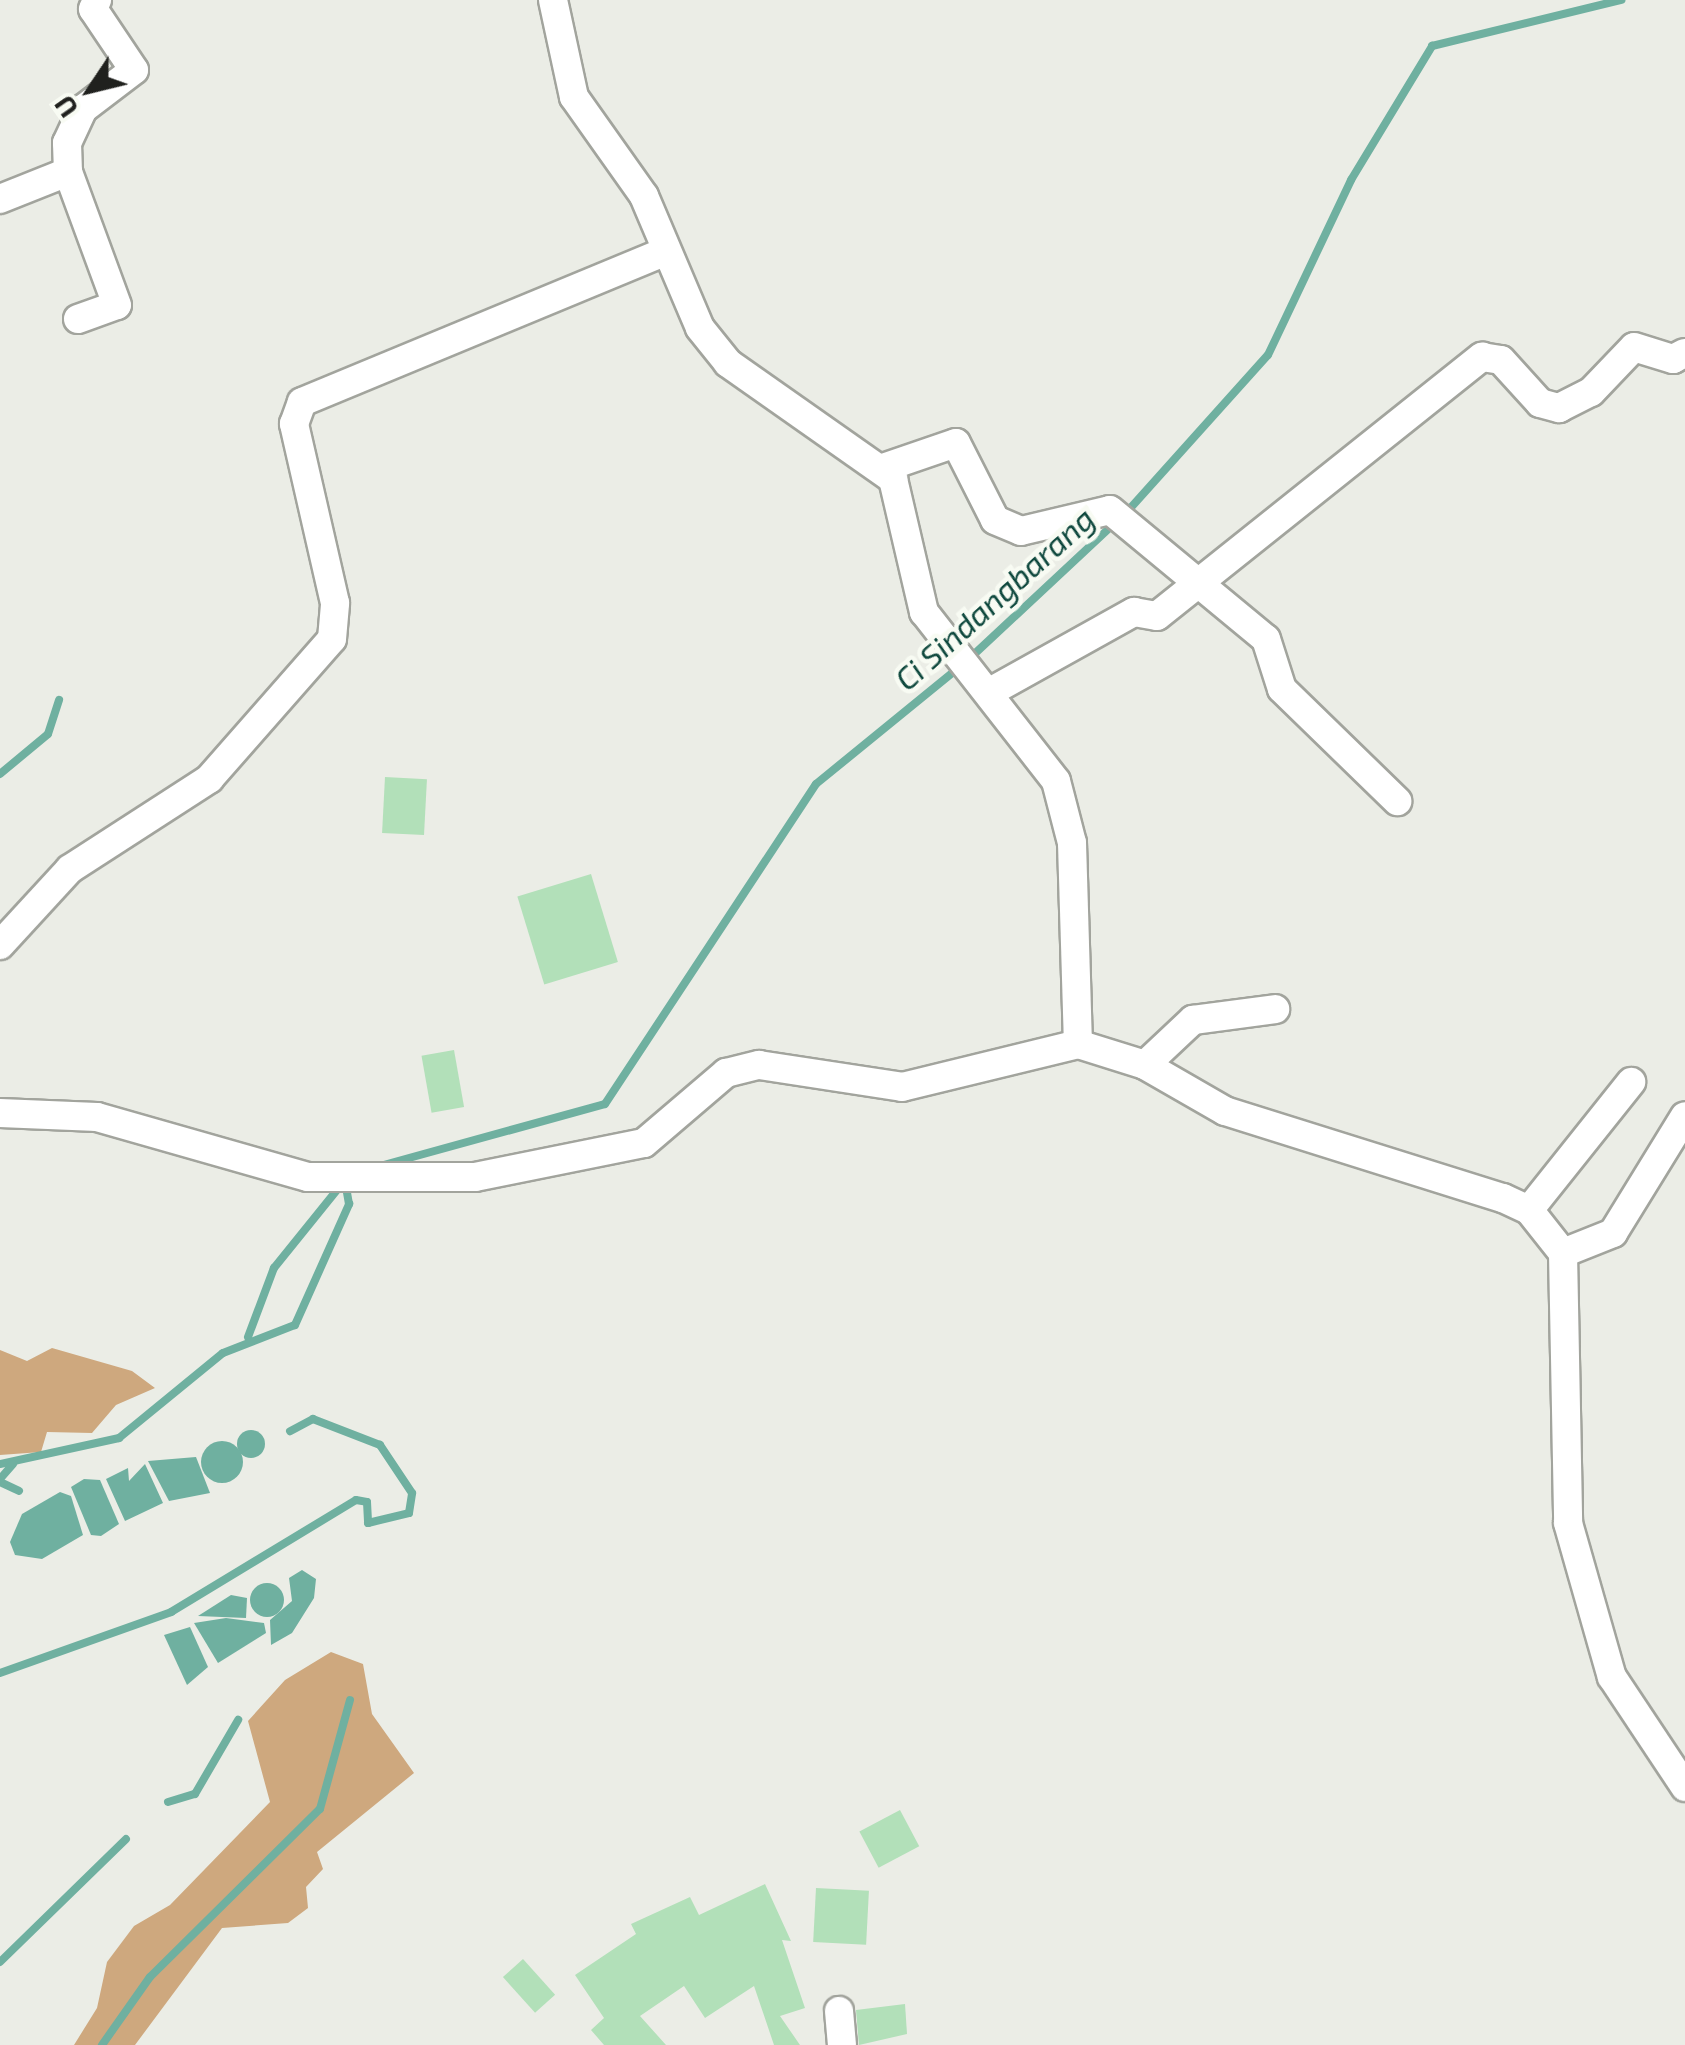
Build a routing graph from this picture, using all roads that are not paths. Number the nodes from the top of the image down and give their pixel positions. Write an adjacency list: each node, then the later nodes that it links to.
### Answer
1 (97, 0): 3 (street)
2 (553, 0): 5 (street)
3 (68, 172): 4 (street); 6 (street)
4 (0, 199)
5 (664, 252): 8 (street); 12 (street)
6 (78, 320)
7 (1685, 353): 9 (street)
8 (883, 468): 9 (street); 10 (street)
9 (1198, 584): 10 (street); 11 (street)
10 (980, 686): 14 (street)
11 (1398, 801)
12 (0, 945)
13 (1275, 1009): 15 (street)
14 (1078, 1044): 15 (street); 17 (street)
15 (1145, 1064): 21 (street)
16 (1631, 1082): 21 (street)
17 (0, 1113)
18 (1685, 1116): 20 (street)
19 (1685, 1161): 20 (street)
20 (1651, 1173): 22 (street)
21 (1529, 1210): 22 (street)
22 (1563, 1253): 23 (street)
23 (1685, 1787)
24 (839, 2012): 25 (street)
25 (842, 2045)

